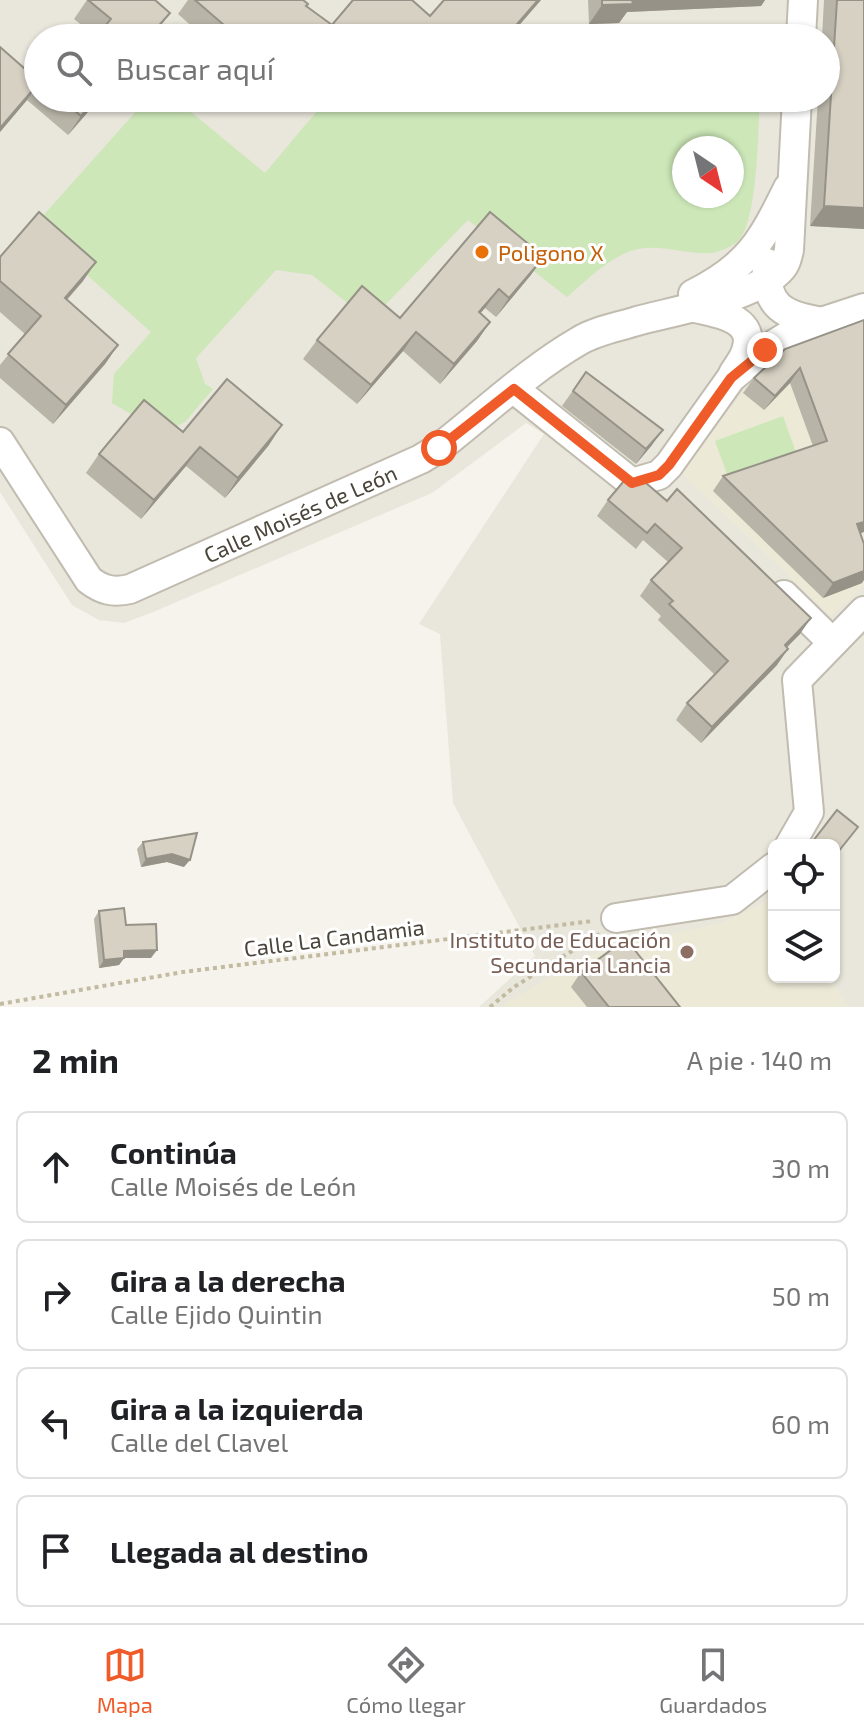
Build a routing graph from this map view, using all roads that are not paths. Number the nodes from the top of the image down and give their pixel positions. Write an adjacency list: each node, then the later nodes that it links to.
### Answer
1 (803, 0): 2 (street)
2 (802, 24)
3 (796, 112): 4 (street, Calle Moisés de León)
4 (792, 180): 5 (street, Calle Moisés de León); 6 (street, Calle Moisés de León)
5 (775, 215): 6 (street, Calle Moisés de León); 10 (street, Calle Moisés de León)
6 (767, 281): 7 (street, Calle Moisés de León); 11 (street)
7 (695, 308): 9 (street, Calle Moisés de León); 10 (street, Calle Moisés de León)
8 (864, 308): 11 (street)
9 (735, 318): 12 (street, Calle Moisés de León); 13 (street)
10 (638, 321): 14 (street, Calle Moisés de León)
11 (824, 322): 12 (street)
12 (797, 330): 13 (street)
13 (731, 378): 16 (street)
14 (514, 389): 15 (street, Calle Moisés de León); 16 (street)
15 (0, 442)
16 (659, 475): 17 (street)
17 (681, 497)
18 (769, 582): 20 (street)
19 (864, 611): 20 (street)
20 (832, 642): 21 (street)
21 (793, 839)
22 (768, 872): 23 (street)
23 (616, 918)

